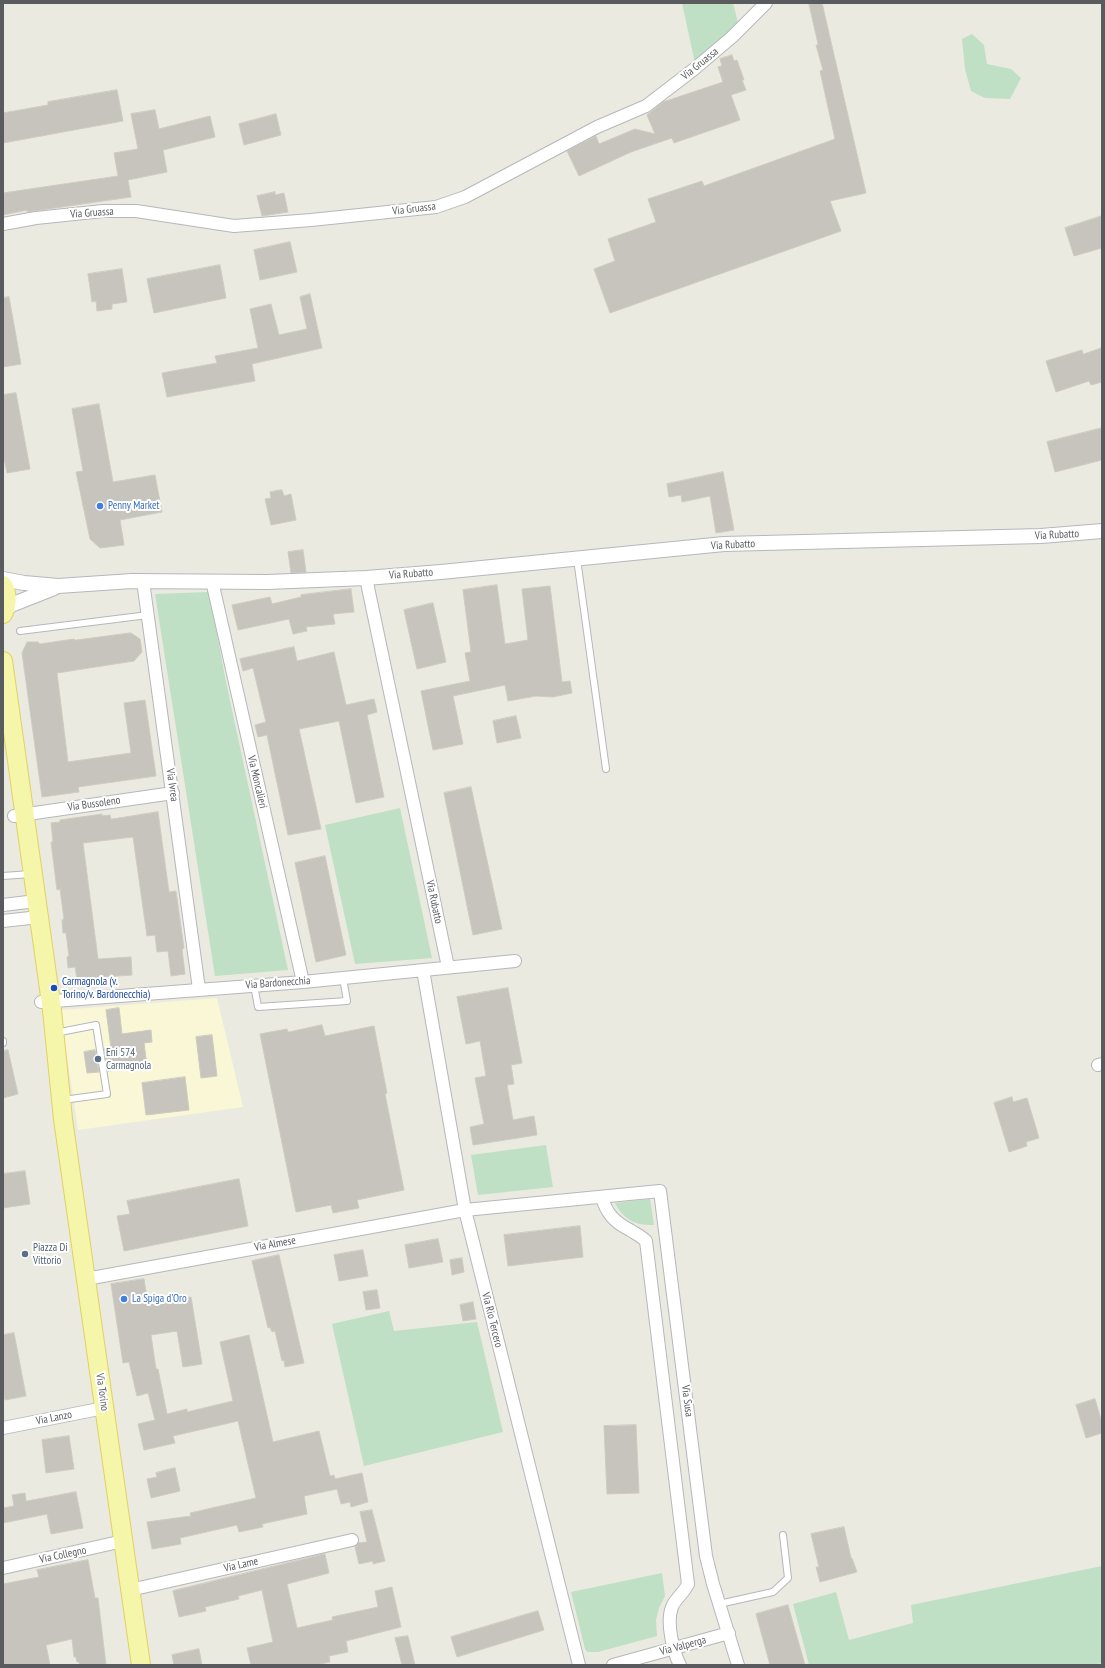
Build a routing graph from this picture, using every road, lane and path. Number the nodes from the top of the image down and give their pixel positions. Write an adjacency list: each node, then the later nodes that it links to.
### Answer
1 (766, 3): 2 (street, Via Gruassa)
2 (3, 224)
3 (1102, 531): 4 (street, Via Rubatto)
4 (577, 559): 5 (street, Via Rubatto); 16 (lane)
5 (366, 578): 8 (street, Via Rubatto); 25 (street, Via Rubatto)
6 (3, 579): 10 (street)
7 (143, 581): 8 (street, Via Rubatto); 10 (street, Via Rubatto); 12 (street, Via Ivrea)
8 (212, 581): 28 (street, Via Moncalieri)
9 (3, 585): 11 (main road)
10 (58, 586): 11 (street)
11 (5, 611)
12 (148, 615): 13 (lane); 17 (street, Via Ivrea)
13 (20, 631)
14 (3, 661): 18 (main road)
15 (3, 735): 18 (main road)
16 (606, 769)
17 (173, 793): 18 (street, Via Bussoleno); 30 (street, Via Ivrea)
18 (19, 815): 19 (main road, Via Torino)
19 (28, 874): 20 (lane); 22 (main road, Via Torino)
20 (3, 876)
21 (3, 905): 22 (street)
22 (33, 910): 23 (street); 31 (main road, Via Torino)
23 (3, 922)
24 (515, 961): 25 (street, Via Bardonecchia)
25 (448, 968): 26 (street, Via Bardonecchia)
26 (423, 970): 27 (street, Via Bardonecchia); 35 (street, Via Rio Tercero)
27 (344, 978): 28 (street, Via Bardonecchia); 29 (lane)
28 (303, 982): 29 (street, Via Bardonecchia)
29 (254, 985): 30 (street, Via Bardonecchia)
30 (199, 989): 31 (street, Via Bardonecchia)
31 (46, 1002): 32 (main road, Via Torino)
32 (51, 1034): 33 (main road, Via Torino); 33 (lane)
33 (61, 1101): 36 (main road, Via Torino)
34 (602, 1197): 35 (street, Via Susa); 44 (street, Via Susa); 46 (street, Via Susa)
35 (465, 1210): 36 (street, Via Almese); 48 (street, Via Rio Tercero)
36 (86, 1279): 37 (main road, Via Torino)
37 (104, 1408): 38 (street, Via Lanzo); 41 (main road, Via Torino)
38 (3, 1428)
39 (783, 1535): 44 (lane)
40 (352, 1540): 43 (street, Via Lame)
41 (123, 1541): 42 (street, Via Collegno); 43 (main road, Via Torino)
42 (3, 1568)
43 (130, 1590): 47 (main road, Via Torino)
44 (719, 1604): 45 (street, Via Susa)
45 (729, 1633): 46 (street, Via Valperga); 51 (street, Via Susa)
46 (674, 1648): 49 (street, Via Valperga); 50 (street, Via Susa)
47 (141, 1665)
48 (579, 1665)
49 (613, 1665)
50 (680, 1665)
51 (738, 1665)

